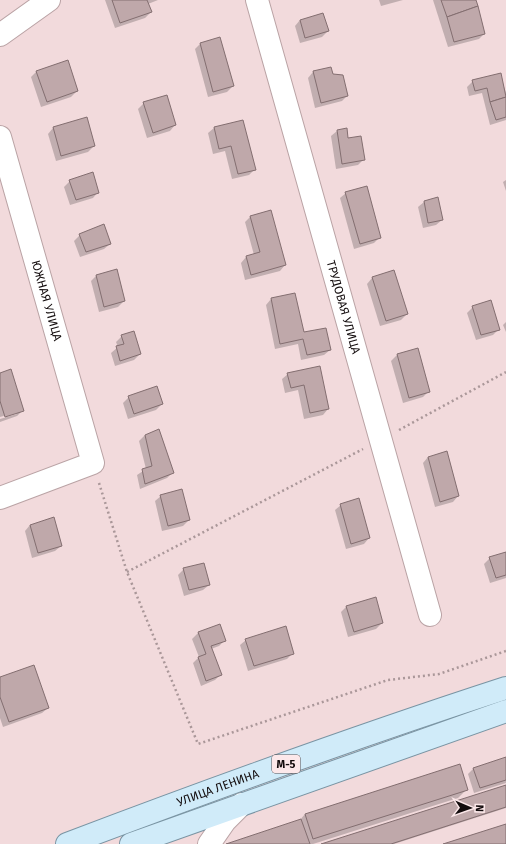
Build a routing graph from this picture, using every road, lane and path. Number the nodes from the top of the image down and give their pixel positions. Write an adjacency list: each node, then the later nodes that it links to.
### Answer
1 (49, 0): 3 (street)
2 (257, 0): 6 (street, ТРУДОВАЯ УЛИЦА)
3 (0, 35)
4 (0, 137): 7 (street, ЮЖНАЯ УЛИЦА)
5 (506, 372): 6 (path)
6 (380, 440): 9 (path); 10 (street, ТРУДОВАЯ УЛИЦА)
7 (93, 463): 8 (street); 9 (path)
8 (0, 498)
9 (127, 572): 11 (path)
10 (430, 615)
11 (506, 651)
12 (506, 688): 15 (main road, УЛИЦА ЛЕНИНА / М-5)
13 (506, 711): 14 (main road, УЛИЦА ЛЕНИНА / М-5)
14 (242, 804): 16 (main road, УЛИЦА ЛЕНИНА / М-5); 17 (street)
15 (67, 844)
16 (131, 844)
17 (209, 844)

